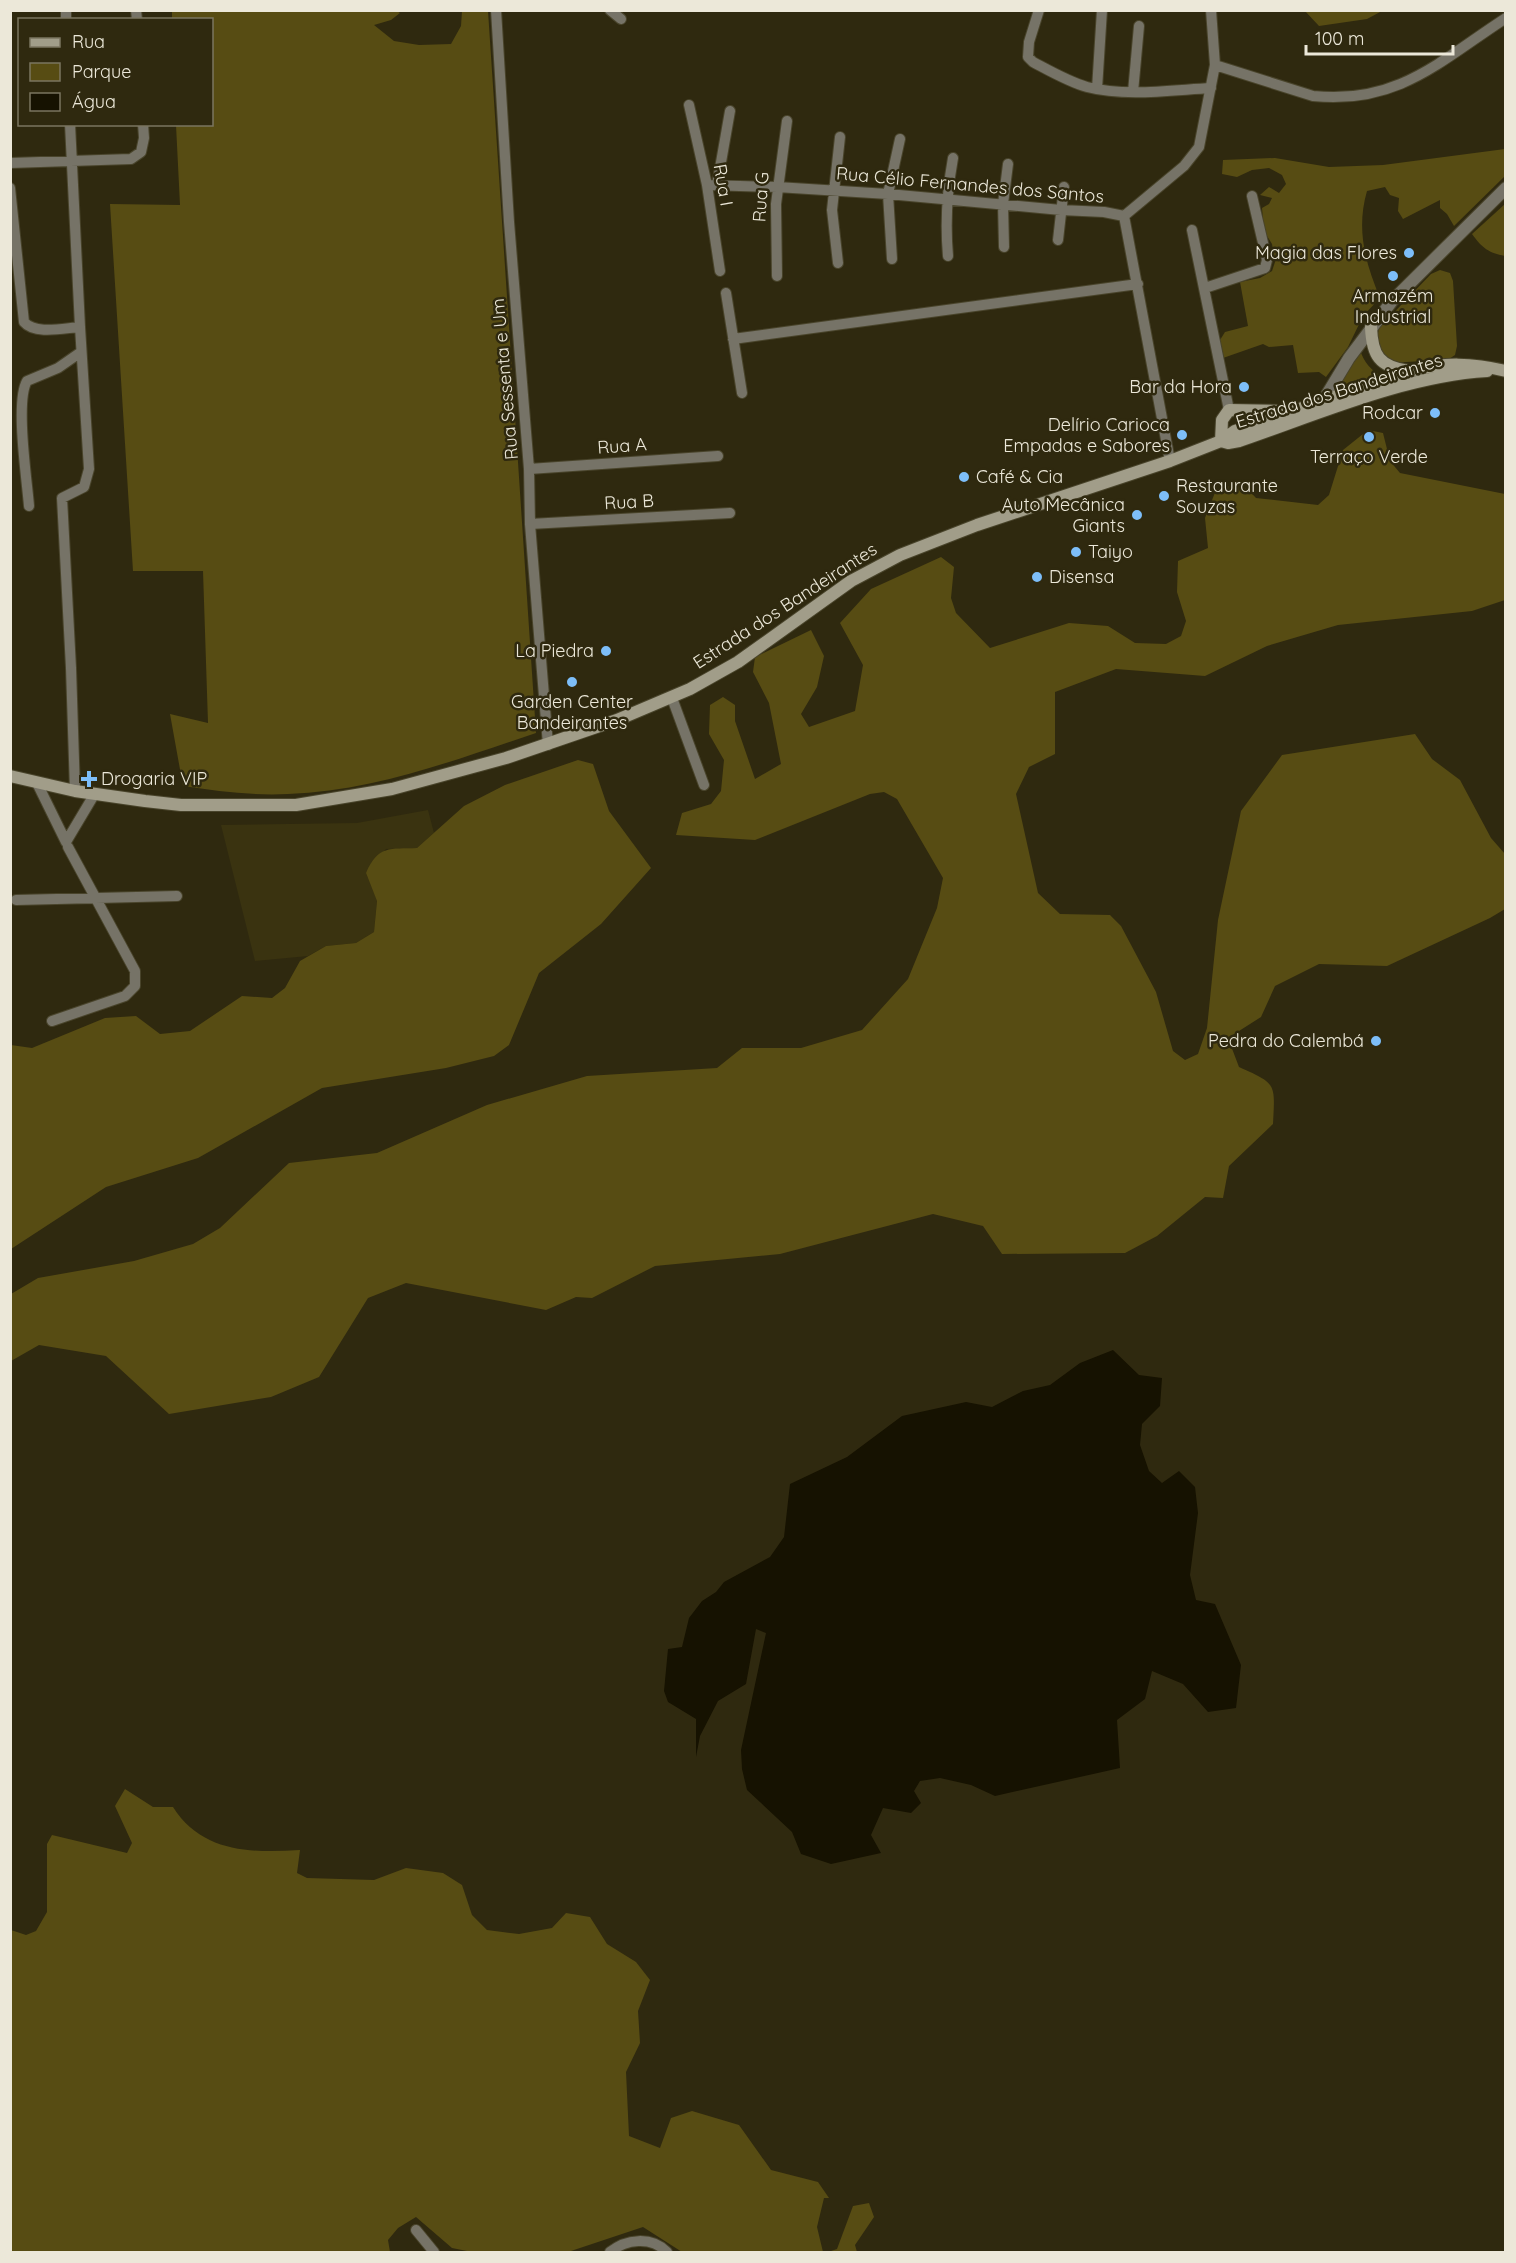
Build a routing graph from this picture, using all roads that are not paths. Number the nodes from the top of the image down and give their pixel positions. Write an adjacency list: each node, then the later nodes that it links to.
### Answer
1 (496, 10): 61 (street, Rua Sessenta e Um)
2 (610, 10): 7 (street)
3 (1039, 10): 11 (street)
4 (1102, 10): 11 (street)
5 (1211, 10): 9 (street)
6 (1506, 18): 9 (street)
7 (621, 19)
8 (1139, 26): 12 (street)
9 (1215, 65): 10 (street)
10 (1211, 88): 12 (street); 35 (street)
11 (1097, 89): 12 (street)
12 (1133, 92)
13 (689, 105): 24 (street, Rua I)
14 (730, 111): 24 (street)
15 (787, 121): 25 (street, Rua G)
16 (70, 126): 21 (street)
17 (143, 126): 21 (street)
18 (840, 137): 29 (street)
19 (900, 139): 30 (street)
20 (953, 158): 32 (street)
21 (72, 162): 22 (street); 47 (street)
22 (10, 163)
23 (1008, 164): 33 (street)
24 (712, 185): 25 (street, Rua Célio Fernandes dos Santos); 42 (street, Rua I)
25 (777, 187): 29 (street, Rua Célio Fernandes dos Santos); 43 (street, Rua G)
26 (1064, 187): 34 (street)
27 (10, 188): 47 (street)
28 (1506, 188): 48 (street)
29 (834, 191): 30 (street, Rua Célio Fernandes dos Santos); 41 (street)
30 (888, 194): 32 (street, Rua Célio Fernandes dos Santos); 40 (street)
31 (1252, 196): 45 (street)
32 (946, 199): 33 (street, Rua Célio Fernandes dos Santos); 39 (street)
33 (1003, 204): 34 (street, Rua Célio Fernandes dos Santos); 38 (street)
34 (1061, 210): 35 (street, Rua Célio Fernandes dos Santos); 37 (street)
35 (1124, 216): 44 (street, Rua Célio Fernandes dos Santos)
36 (1192, 230): 45 (street)
37 (1058, 240)
38 (1004, 247)
39 (948, 256)
40 (892, 259)
41 (838, 263)
42 (720, 271)
43 (777, 276)
44 (1138, 284): 49 (street); 60 (street, Rua Célio Fernandes dos Santos)
45 (1205, 288): 55 (street)
46 (726, 293): 49 (street)
47 (80, 327): 50 (street)
48 (1371, 327): 51 (main road); 54 (street)
49 (733, 339): 53 (street)
50 (81, 352): 62 (street); 70 (street)
51 (1410, 371): 52 (main road, Estrada dos Bandeirantes); 54 (main road, Estrada dos Bandeirantes)
52 (1504, 371): 57 (main road, Estrada dos Bandeirantes)
53 (742, 393)
54 (1324, 399): 56 (main road, Estrada dos Bandeirantes); 57 (street)
55 (1229, 410): 56 (main road); 58 (main road)
56 (1292, 410): 58 (main road, Estrada dos Bandeirantes)
57 (1305, 418): 58 (main road, Estrada dos Bandeirantes)
58 (1221, 441): 60 (main road, Estrada dos Bandeirantes)
59 (718, 456): 61 (street, Rua A)
60 (1170, 461): 65 (main road, Estrada dos Bandeirantes)
61 (529, 469): 64 (street, Rua Sessenta e Um)
62 (30, 506)
63 (730, 513): 64 (street, Rua B)
64 (530, 524): 66 (street, Rua Sessenta e Um)
65 (672, 698): 66 (main road, Estrada dos Bandeirantes); 69 (street)
66 (548, 745): 71 (main road, Estrada dos Bandeirantes)
67 (10, 776): 68 (main road, Estrada dos Bandeirantes)
68 (37, 783): 70 (main road, Estrada dos Bandeirantes); 71 (street)
69 (704, 785)
70 (75, 792): 71 (main road, Estrada dos Bandeirantes)
71 (94, 795)
72 (68, 847): 74 (street)
73 (177, 896): 74 (street)
74 (96, 898): 75 (street); 76 (street)
75 (16, 900)
76 (52, 1020)
77 (416, 2230): 78 (street)
78 (434, 2253)
79 (610, 2253): 80 (street)
80 (667, 2253)

